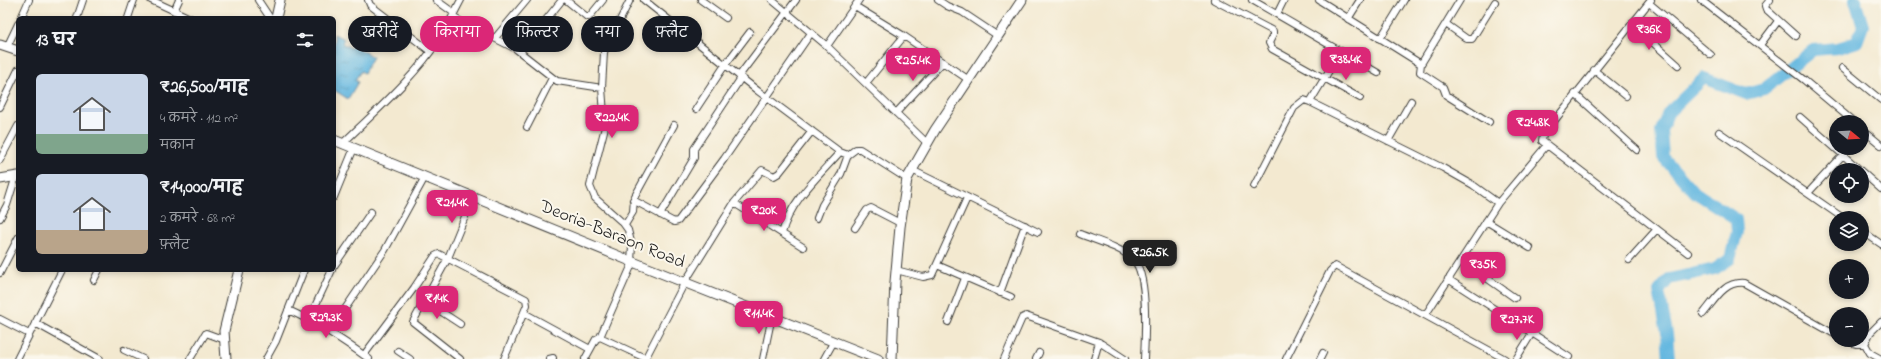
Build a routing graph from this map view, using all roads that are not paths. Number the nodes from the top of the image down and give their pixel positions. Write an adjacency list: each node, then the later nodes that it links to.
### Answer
1 (29, 0): 38 (street)
2 (83, 0): 39 (street)
3 (134, 0): 40 (street)
4 (151, 0): 34 (street)
5 (179, 0): 34 (street)
6 (258, 0): 42 (street)
7 (280, 0): 43 (street)
8 (368, 0): 59 (street)
9 (436, 0): 37 (street)
10 (461, 0): 37 (street)
11 (527, 0): 56 (street)
12 (562, 0): 44 (street)
13 (566, 0): 14 (street)
14 (603, 0)
15 (630, 0): 81 (street)
16 (644, 0): 71 (street)
17 (701, 0): 45 (street)
18 (772, 0): 35 (street)
19 (796, 0): 35 (street)
20 (938, 0): 54 (street)
21 (1214, 0): 78 (street)
22 (1252, 0): 36 (street)
23 (1284, 0): 36 (street)
24 (1319, 0): 46 (street)
25 (1360, 0): 46 (street)
26 (1404, 0): 57 (street)
27 (1460, 0): 48 (street)
28 (1701, 0): 60 (street)
29 (1770, 0): 47 (street)
30 (1019, 1): 54 (street)
31 (1650, 1): 49 (street); 67 (street)
32 (1495, 2): 48 (street)
33 (857, 3): 53 (street); 62 (street)
34 (174, 11): 41 (street)
35 (786, 12): 52 (street); 76 (street)
36 (1277, 14): 64 (street)
37 (453, 15)
38 (22, 16)
39 (78, 16)
40 (129, 16)
41 (185, 16)
42 (269, 16)
43 (276, 16)
44 (549, 16)
45 (726, 18)
46 (1348, 19): 57 (street)
47 (1778, 21): 55 (street); 60 (street)
48 (1446, 24): 69 (street)
49 (1632, 24): 70 (street); 73 (street)
50 (16, 27): 61 (street)
51 (750, 32): 71 (street)
52 (811, 32): 62 (street); 84 (street)
53 (904, 36): 68 (street); 80 (street)
54 (998, 36): 79 (street)
55 (1796, 36)
56 (494, 38): 58 (street)
57 (1380, 39): 69 (street)
58 (502, 42)
59 (420, 43)
60 (1760, 45): 92 (street)
61 (4, 46): 63 (street)
62 (827, 46): 80 (street)
63 (16, 49)
64 (1341, 51): 74 (street); 78 (street)
65 (429, 52): 102 (street)
66 (520, 52): 77 (street)
67 (1711, 55)
68 (943, 62): 79 (street); 91 (street)
69 (1421, 64): 94 (street)
70 (1678, 64)
71 (725, 65): 76 (street); 90 (street)
72 (1842, 68): 86 (street)
73 (1594, 70): 82 (street); 83 (street)
74 (1378, 73)
75 (16, 74): 89 (street)
76 (740, 77): 84 (street); 132 (street)
77 (552, 78): 81 (street); 96 (street)
78 (1324, 79): 85 (street); 88 (street)
79 (969, 80): 104 (street)
80 (866, 83): 91 (street)
81 (602, 88): 137 (street)
82 (1575, 94): 106 (street); 108 (street)
83 (1626, 96)
84 (766, 98): 98 (street); 132 (street)
85 (1360, 98)
86 (1881, 100)
87 (1411, 101): 101 (street)
88 (1310, 102): 101 (street); 121 (street)
89 (0, 107)
90 (696, 109)
91 (896, 113): 104 (street)
92 (1846, 115)
93 (1800, 116): 103 (street)
94 (1489, 122)
95 (674, 125): 127 (street)
96 (527, 127)
97 (16, 130): 112 (street)
98 (812, 131): 109 (street); 128 (street)
99 (1719, 132): 124 (street)
100 (1869, 135): 105 (street)
101 (1388, 141): 129 (street)
102 (338, 142): 107 (street, Deoria-Baraon Road)
103 (1829, 142)
104 (927, 143): 114 (street)
105 (1881, 144)
106 (1546, 146): 129 (street); 140 (street)
107 (354, 148): 116 (street, Deoria-Baraon Road); 123 (street)
108 (1637, 150)
109 (840, 152): 110 (street); 142 (street)
110 (848, 155): 120 (street); 134 (street)
111 (1843, 155): 113 (street); 124 (street)
112 (0, 160)
113 (1852, 163)
114 (912, 170): 120 (street); 126 (street)
115 (16, 176): 118 (street)
116 (425, 178): 125 (street, Deoria-Baraon Road); 182 (street)
117 (1869, 178): 122 (street)
118 (0, 179)
119 (16, 179): 133 (street)
120 (907, 179): 136 (street)
121 (1254, 186)
122 (1881, 188)
123 (336, 192)
124 (1808, 193): 130 (street)
125 (472, 197): 150 (street); 153 (street, Deoria-Baraon Road)
126 (966, 198): 138 (street); 155 (street)
127 (633, 200): 132 (street); 137 (street)
128 (734, 203): 142 (street); 166 (street)
129 (1498, 203): 135 (street)
130 (1833, 211)
131 (370, 212): 154 (street)
132 (660, 215)
133 (0, 218)
134 (817, 218)
135 (1486, 221): 148 (street); 151 (street)
136 (900, 223): 139 (street); 156 (street)
137 (625, 225): 153 (street)
138 (1025, 225): 141 (street); 167 (street)
139 (855, 228)
140 (1657, 229): 149 (street); 152 (street)
141 (1038, 232)
142 (782, 233): 147 (street)
143 (1080, 234): 219 (street)
144 (1869, 236): 146 (street)
145 (16, 242): 162 (street)
146 (1881, 244)
147 (803, 247)
148 (1530, 248)
149 (1688, 253)
150 (448, 258): 170 (street); 172 (street); 196 (street)
151 (1461, 260): 164 (street); 169 (street)
152 (1629, 260)
153 (632, 262): 166 (street, Deoria-Baraon Road); 187 (street)
154 (336, 263)
155 (937, 265): 156 (street); 163 (street)
156 (896, 270): 214 (street)
157 (61, 272): 180 (street)
158 (98, 272): 165 (street)
159 (238, 272): 188 (street)
160 (303, 272): 171 (street)
161 (331, 272): 177 (street)
162 (0, 273)
163 (965, 278): 167 (street); 178 (street)
164 (1448, 279): 173 (street); 185 (street)
165 (94, 280)
166 (685, 282): 175 (street, Deoria-Baraon Road); 199 (street)
167 (1000, 293): 168 (street)
168 (1011, 297)
169 (1515, 298)
170 (425, 302): 181 (street); 207 (street)
171 (288, 310): 177 (street); 205 (street)
172 (524, 312): 192 (street); 208 (street)
173 (1426, 314): 220 (street); 221 (street)
174 (1703, 314): 183 (street)
175 (772, 316): 189 (street, Deoria-Baraon Road); 211 (street)
176 (0, 319): 184 (street)
177 (309, 319): 182 (street)
178 (948, 322)
179 (1881, 322): 186 (street)
180 (35, 323): 184 (street); 201 (street)
181 (460, 324)
182 (330, 331): 196 (street)
183 (1829, 331)
184 (29, 334): 200 (street)
185 (1532, 334): 197 (street); 222 (street)
186 (1869, 335)
187 (600, 337): 192 (street); 199 (street)
188 (225, 340): 203 (street); 204 (street)
189 (834, 341): 212 (street); 213 (street, Deoria-Baraon Road)
190 (1099, 342): 215 (street); 217 (street); 218 (street)
191 (1867, 347): 223 (street)
192 (590, 349): 210 (street)
193 (124, 350): 202 (street)
194 (398, 351): 206 (street)
195 (1039, 353): 216 (street)
196 (366, 357)
197 (1568, 357)
198 (552, 358): 209 (street)
199 (645, 358)
200 (17, 359)
201 (100, 359)
202 (143, 359)
203 (190, 359)
204 (226, 359)
205 (266, 359)
206 (410, 359)
207 (460, 359)
208 (504, 359)
209 (549, 359)
210 (585, 359)
211 (763, 359)
212 (824, 359)
213 (878, 359)
214 (892, 359)
215 (1004, 359)
216 (1036, 359)
217 (1094, 359)
218 (1125, 359)
219 (1144, 359)
220 (1286, 359)
221 (1505, 359)
222 (1516, 359)
223 (1881, 359)

